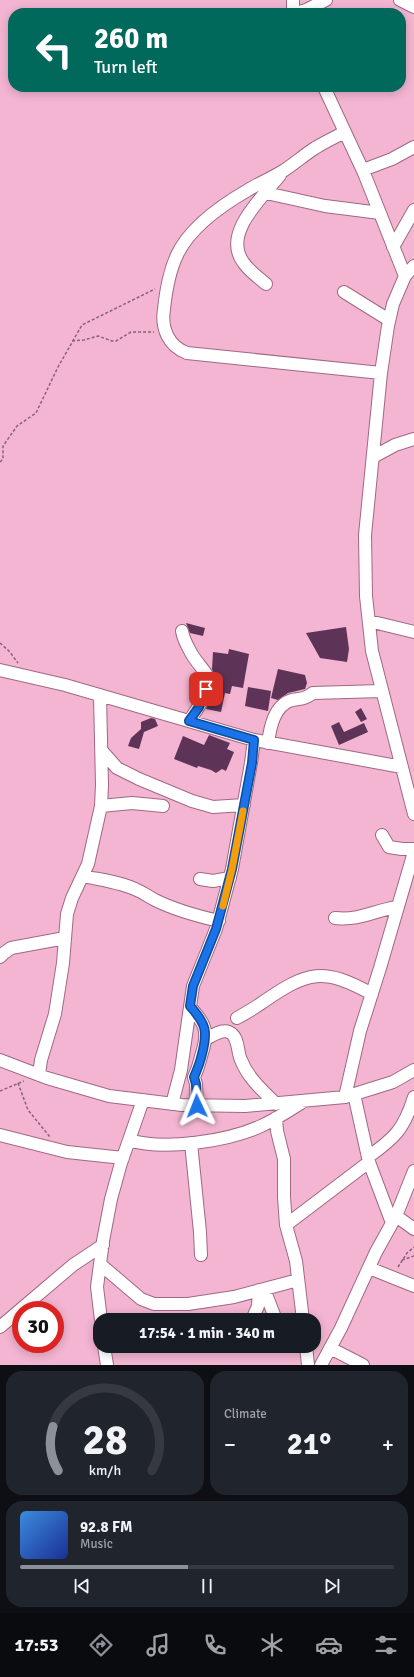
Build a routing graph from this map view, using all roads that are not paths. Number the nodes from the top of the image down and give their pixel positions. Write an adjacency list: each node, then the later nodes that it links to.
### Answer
1 (326, 0): 4 (street)
2 (400, 0): 3 (street)
3 (414, 7)
4 (310, 8)
5 (326, 92): 6 (street)
6 (345, 132): 8 (street); 9 (street)
7 (414, 148): 8 (street)
8 (363, 170): 12 (street)
9 (283, 171): 10 (street); 19 (street)
10 (266, 193): 12 (street); 16 (street)
11 (414, 210): 13 (street)
12 (380, 213): 13 (street)
13 (393, 248): 15 (street)
14 (414, 266): 15 (street)
15 (405, 276): 18 (street)
16 (266, 284)
17 (344, 292): 18 (street)
18 (389, 320): 19 (street)
19 (381, 373): 21 (street)
20 (414, 439): 21 (street)
21 (373, 457): 22 (street)
22 (369, 621): 24 (street); 26 (street)
23 (182, 632): 28 (street)
24 (414, 632)
25 (0, 670): 27 (street)
26 (381, 691): 30 (street); 32 (street)
27 (100, 695): 28 (street); 31 (street)
28 (189, 721): 29 (street)
29 (254, 740): 30 (street); 33 (street)
30 (268, 743): 32 (street)
31 (102, 751): 33 (street); 34 (street)
32 (407, 771): 36 (street)
33 (244, 805): 40 (street)
34 (100, 806): 35 (street); 39 (street)
35 (163, 806)
36 (414, 814)
37 (382, 835): 38 (street)
38 (414, 851): 42 (street)
39 (82, 876): 44 (street); 45 (street)
40 (230, 878): 41 (street); 44 (street)
41 (200, 879)
42 (398, 907): 43 (street); 47 (street)
43 (335, 918)
44 (219, 921): 48 (street)
45 (65, 938): 46 (street); 53 (street)
46 (1, 955)
47 (372, 994): 49 (street); 54 (street)
48 (190, 1006): 50 (street); 58 (street)
49 (237, 1018)
50 (206, 1039): 59 (street); 60 (street)
51 (0, 1060): 53 (street)
52 (414, 1070): 54 (street)
53 (38, 1074): 56 (street)
54 (350, 1095): 57 (street); 66 (street)
55 (414, 1097): 66 (street)
56 (142, 1100): 58 (street); 63 (street)
57 (304, 1101): 59 (street); 61 (street)
58 (172, 1104): 60 (street)
59 (276, 1104): 60 (street)
60 (197, 1106)
61 (276, 1118): 64 (street); 69 (street)
62 (0, 1135): 65 (street)
63 (129, 1140): 64 (street); 65 (street)
64 (191, 1142): 72 (street)
65 (123, 1158): 71 (street)
66 (369, 1159): 68 (street); 69 (street)
67 (414, 1171): 68 (street)
68 (394, 1219): 70 (street); 74 (street)
69 (286, 1225): 75 (street)
70 (414, 1229)
71 (102, 1245): 73 (street); 82 (street)
72 (201, 1255)
73 (100, 1264): 77 (street); 78 (street)
74 (369, 1268): 76 (street); 83 (street)
75 (298, 1280): 77 (street); 81 (street)
76 (414, 1286)
77 (262, 1290): 79 (street); 80 (street)
78 (100, 1313)
79 (255, 1313)
80 (273, 1313)
81 (302, 1313)
82 (0, 1327)
83 (330, 1348): 88 (street); 89 (street)
84 (105, 1353): 86 (street)
85 (307, 1353): 87 (street)
86 (107, 1365)
87 (308, 1365)
88 (321, 1365)
89 (363, 1365)

